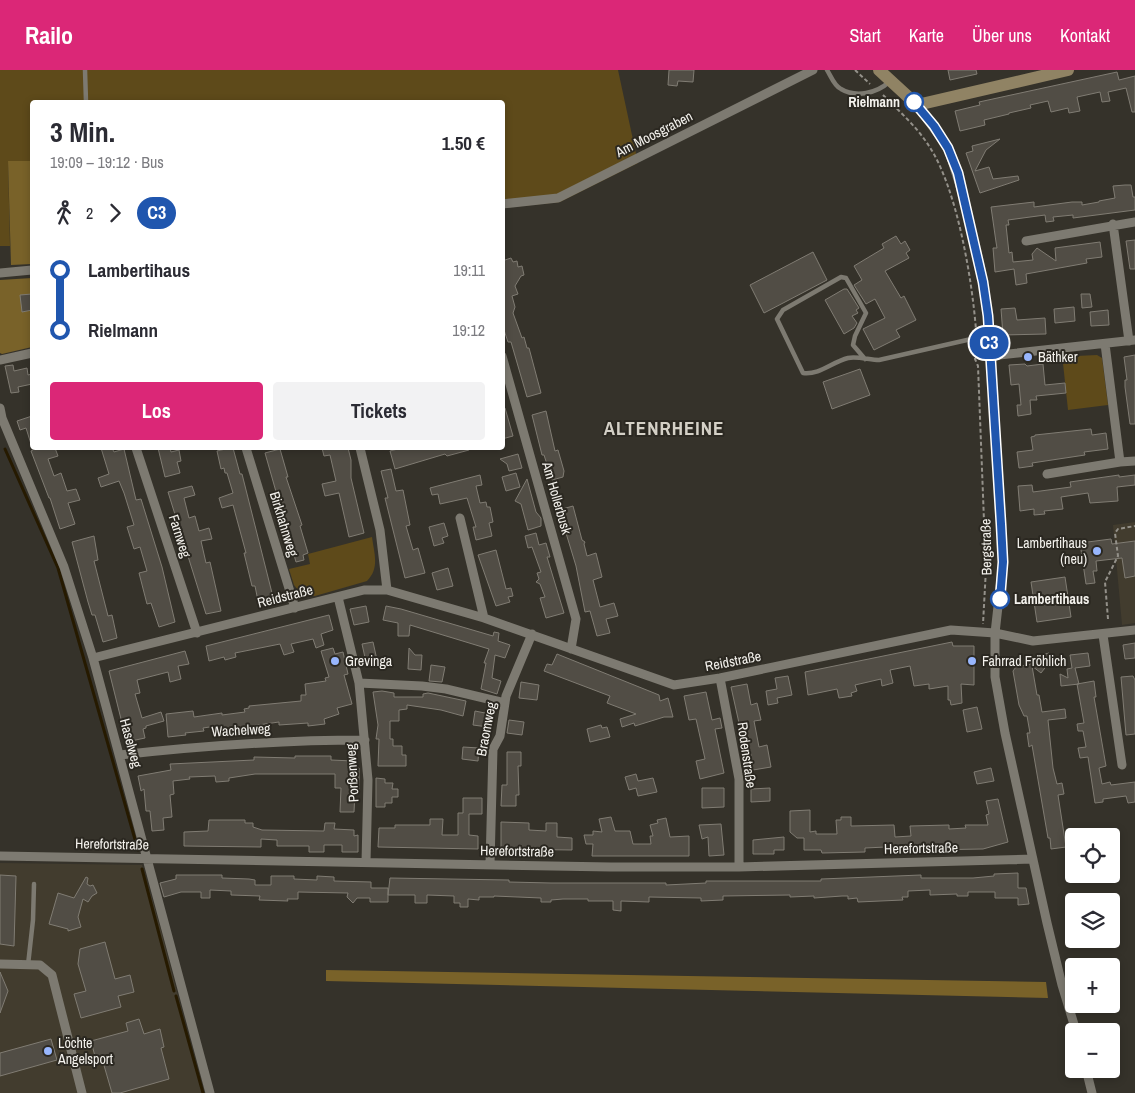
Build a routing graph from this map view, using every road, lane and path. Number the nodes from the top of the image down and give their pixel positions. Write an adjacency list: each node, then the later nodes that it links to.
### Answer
1 (85, 70): 7 (lane)
2 (813, 70): 9 (street, Am Moosgraben)
3 (827, 70): 6 (lane)
4 (879, 70): 6 (street, Bergstraße)
5 (1068, 70): 8 (street)
6 (890, 81): 8 (street, Bergstraße)
7 (86, 100)
8 (917, 105): 15 (street, Bergstraße)
9 (505, 204)
10 (1135, 222): 11 (street)
11 (1113, 224): 12 (street); 16 (street)
12 (1026, 241)
13 (30, 270): 14 (street)
14 (0, 273)
15 (989, 335): 19 (street, Bergstraße); 20 (lane)
16 (1132, 340): 17 (street)
17 (1105, 344): 19 (street); 28 (street)
18 (30, 353): 21 (street)
19 (990, 356): 39 (street, Bergstraße)
20 (865, 359): 20 (lane)
21 (0, 360)
22 (505, 367): 42 (street, Am Hollerbusk)
23 (0, 408): 43 (street, Haselweg)
24 (137, 450): 38 (street, Farnweg)
25 (247, 450): 34 (street, Birkhahnweg)
26 (360, 450): 32 (street)
27 (1135, 461): 28 (street)
28 (1120, 462): 29 (street)
29 (1047, 474)
30 (460, 518): 35 (street)
31 (1135, 526): 36 (path)
32 (387, 590): 33 (street, Reidstraße); 35 (street, Reidstraße)
33 (338, 597): 34 (street, Reidstraße); 45 (street, Porßenweg)
34 (295, 608): 38 (street, Reidstraße)
35 (484, 618): 40 (street, Reidstraße)
36 (1108, 619)
37 (1135, 630): 41 (street, Reidstraße)
38 (197, 633): 43 (street, Reidstraße)
39 (995, 633): 41 (street, Reidstraße); 44 (street, Reidstraße); 52 (street, Bergstraße)
40 (532, 634): 42 (street, Reidstraße); 46 (street, Braomweg)
41 (1103, 635): 49 (street)
42 (571, 649): 44 (street, Reidstraße)
43 (93, 658): 48 (street, Haselweg)
44 (720, 678): 55 (street, Rodenstraße)
45 (359, 683): 46 (street); 47 (street, Porßenweg)
46 (505, 703): 54 (street, Braomweg)
47 (365, 740): 48 (street, Wachelweg); 53 (street, Porßenweg)
48 (120, 755): 51 (street, Haselweg)
49 (1122, 765)
50 (0, 856): 51 (street, Herefortstraße)
51 (147, 859): 53 (street, Herefortstraße); 62 (street, Haselweg)
52 (1033, 860): 55 (street, Herefortstraße); 59 (street, Bergstraße)
53 (366, 862): 54 (street, Herefortstraße)
54 (490, 864): 55 (street, Herefortstraße)
55 (739, 867)
56 (34, 884): 58 (lane)
57 (0, 964): 58 (street)
58 (28, 965): 61 (street)
59 (1074, 1023)
60 (1088, 1078): 63 (street)
61 (82, 1093)
62 (210, 1093)
63 (1092, 1093)

